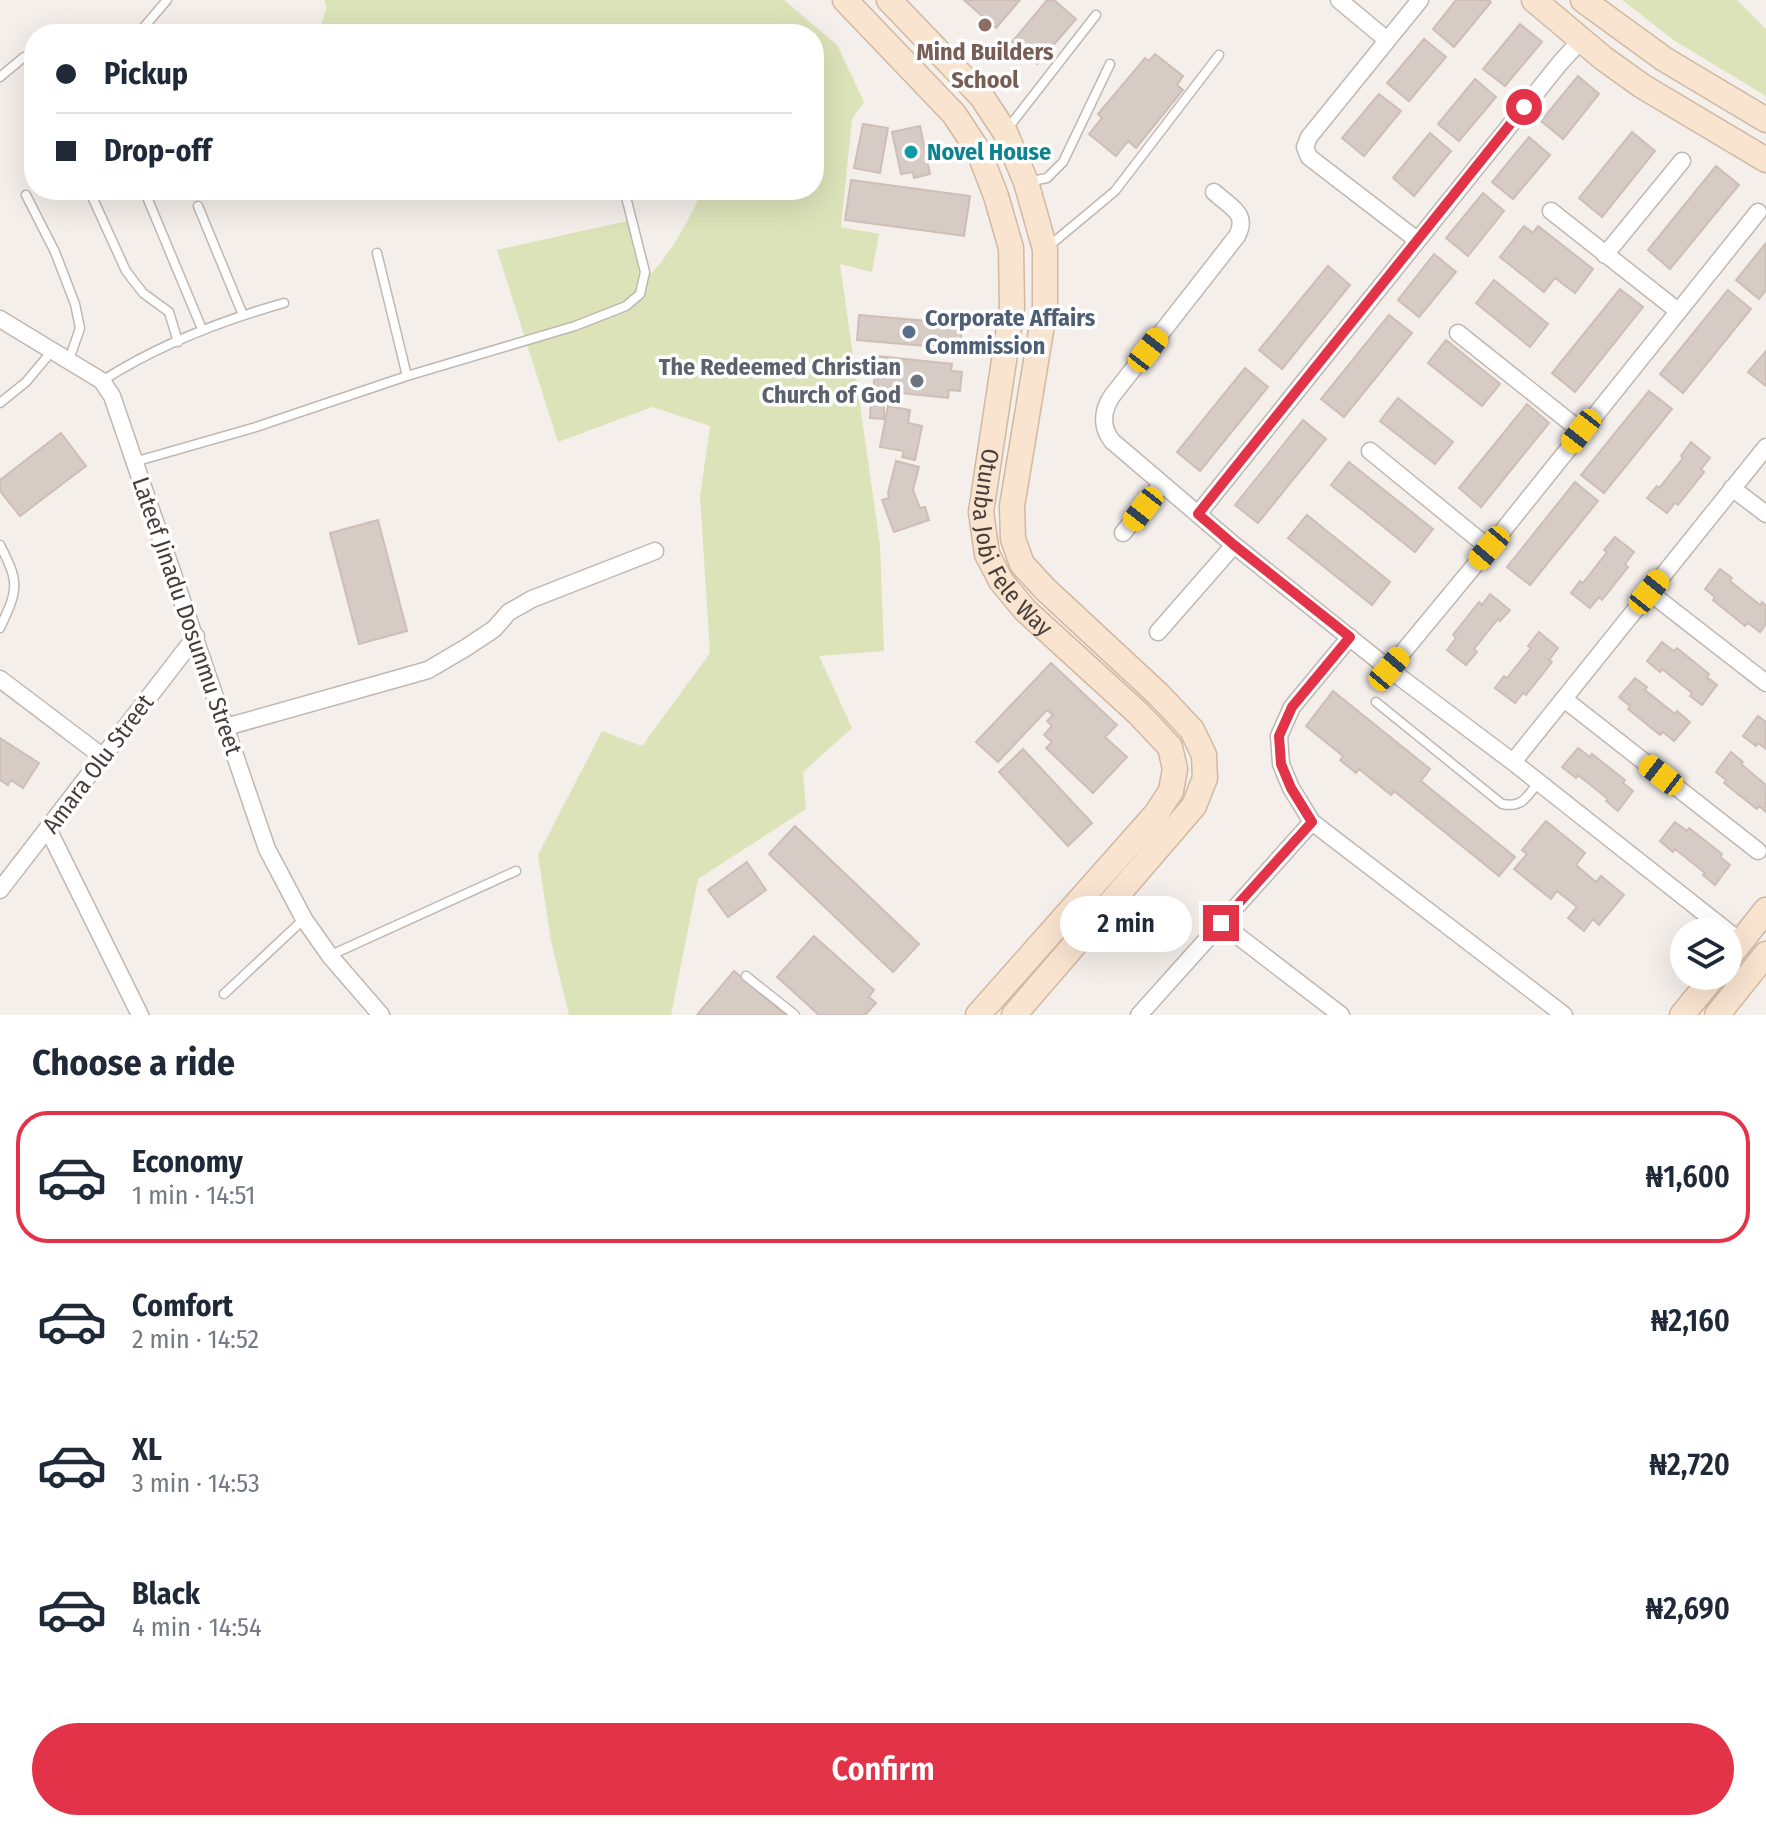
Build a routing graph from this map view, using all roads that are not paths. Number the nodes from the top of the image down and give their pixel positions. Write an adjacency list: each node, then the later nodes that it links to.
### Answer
1 (167, 0): 9 (lane)
2 (845, 0): 64 (street, Otunba Jobi Fele Way)
3 (889, 0): 17 (street, Otunba Jobi Fele Way)
4 (1339, 0): 10 (street)
5 (1420, 0): 10 (street)
6 (1534, 0): 11 (street)
7 (1583, 0): 16 (street)
8 (1096, 15): 17 (lane)
9 (147, 24)
10 (1387, 40): 29 (street)
11 (1581, 40): 18 (street); 29 (street)
12 (1219, 55): 30 (lane)
13 (24, 57): 15 (lane)
14 (1110, 64): 20 (lane)
15 (0, 77)
16 (1766, 120)
17 (1005, 132): 20 (street, Otunba Jobi Fele Way)
18 (1766, 160)
19 (1682, 161): 32 (street)
20 (1026, 182): 30 (street, Otunba Jobi Fele Way)
21 (1214, 192): 49 (street)
22 (29, 200): 41 (lane)
23 (94, 200): 39 (lane)
24 (148, 200): 37 (lane)
25 (627, 200): 42 (lane)
26 (198, 206): 35 (lane)
27 (1551, 211): 32 (street)
28 (1758, 212): 34 (street)
29 (1417, 240): 51 (street)
30 (1045, 249): 60 (street, Otunba Jobi Fele Way)
31 (377, 253): 42 (lane)
32 (1605, 255): 34 (street)
33 (284, 303): 35 (lane)
34 (1678, 311): 45 (street)
35 (243, 315): 37 (lane)
36 (0, 319): 40 (street)
37 (202, 329): 39 (lane)
38 (1458, 333): 45 (street)
39 (178, 342): 43 (lane)
40 (52, 351): 41 (street); 44 (lane)
41 (69, 361): 43 (street)
42 (407, 376): 48 (lane)
43 (102, 381): 48 (street, Lateef Jinadu Dosunmu Street)
44 (0, 403)
45 (1581, 431): 56 (street)
46 (1766, 447): 50 (street)
47 (1370, 451): 56 (street)
48 (133, 462): 62 (street, Lateef Jinadu Dosunmu Street)
49 (1162, 484): 51 (street); 53 (street)
50 (1732, 488): 52 (street); 58 (street)
51 (1198, 514): 55 (street)
52 (1766, 514)
53 (1123, 533)
54 (0, 545): 59 (lane)
55 (1234, 545): 61 (street); 63 (street)
56 (1489, 548): 65 (street)
57 (655, 551): 70 (street)
58 (1649, 592): 67 (street); 68 (street)
59 (0, 628)
60 (1087, 628): 64 (street); 93 (street, Otunba Jobi Fele Way)
61 (1158, 632)
62 (196, 636): 70 (street, Lateef Jinadu Dosunmu Street); 71 (street, Amara Olu Street)
63 (1350, 637): 65 (street); 74 (street)
64 (1069, 649): 92 (street, Otunba Jobi Fele Way)
65 (1389, 669): 72 (street)
66 (0, 679): 71 (street)
67 (1766, 683)
68 (1564, 699): 72 (street); 76 (street)
69 (1376, 702): 73 (lane)
70 (226, 727): 81 (street, Lateef Jinadu Dosunmu Street)
71 (103, 757): 75 (street, Amara Olu Street)
72 (1513, 762): 73 (street)
73 (1538, 783): 80 (street)
74 (1312, 822): 82 (street); 96 (street)
75 (48, 829): 78 (street, Amara Olu Street); 89 (street)
76 (1758, 851)
77 (516, 871): 85 (lane)
78 (0, 890)
79 (1766, 910): 83 (street)
80 (1696, 918)
81 (304, 919): 85 (street, Lateef Jinadu Dosunmu Street); 88 (lane)
82 (1221, 923): 94 (street); 95 (street)
83 (1742, 940)
84 (1766, 954): 98 (street)
85 (330, 956): 90 (street, Lateef Jinadu Dosunmu Street)
86 (746, 976): 91 (lane)
87 (1703, 990): 97 (street)
88 (224, 994)
89 (140, 1015)
90 (381, 1015)
91 (795, 1015)
92 (978, 1015)
93 (1014, 1015)
94 (1139, 1015)
95 (1341, 1015)
96 (1564, 1015)
97 (1682, 1015)
98 (1717, 1015)

